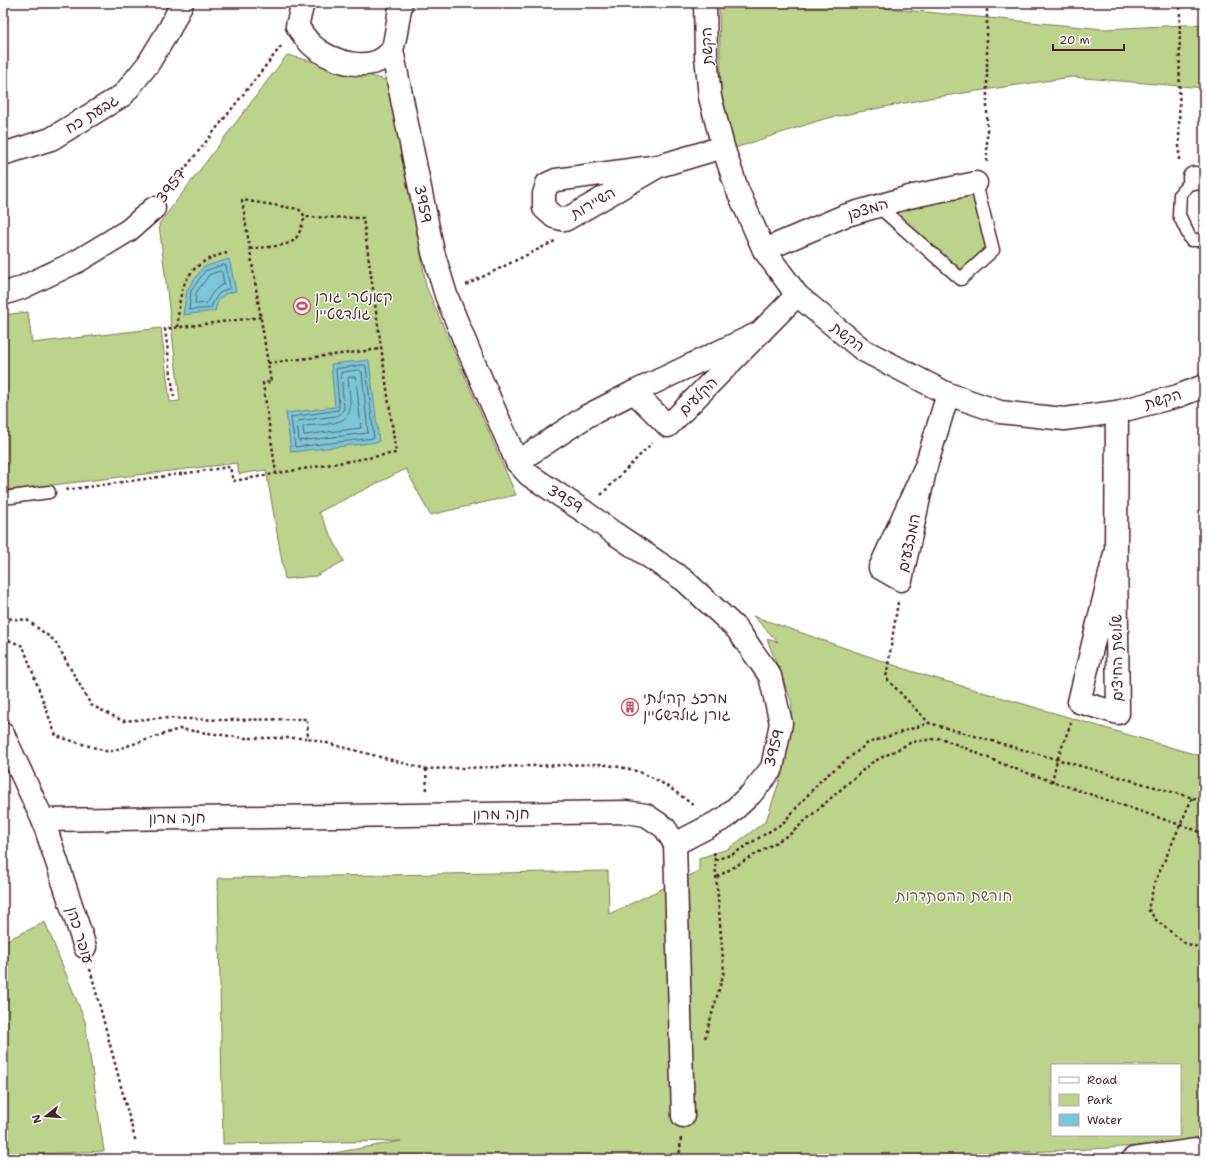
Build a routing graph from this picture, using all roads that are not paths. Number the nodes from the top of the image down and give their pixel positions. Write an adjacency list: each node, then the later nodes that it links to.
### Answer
1 (182, 3): 7 (street, גבעת כח)
2 (303, 3): 5 (street)
3 (401, 3): 5 (street)
4 (705, 3): 6 (street, הקשת)
5 (392, 50): 22 (street, 3959)
6 (723, 147): 8 (street, השיירות); 14 (street, הקשת)
7 (3, 154)
8 (659, 166): 8 (street, השיירות)
9 (1199, 179): 13 (lane)
10 (976, 183): 11 (street, המצפן); 11 (lane)
11 (878, 206): 14 (street, המצפן)
12 (154, 208): 15 (street, 3957)
13 (1204, 240)
14 (764, 250): 16 (street, הקשת)
15 (3, 294)
16 (797, 295): 17 (street, הקלעים); 20 (street, הקשת)
17 (761, 332): 19 (street, הקלעים); 19 (street, הקלעים)
18 (1204, 386): 21 (street, הקשת)
19 (634, 392): 22 (street, הקלעים)
20 (948, 394): 21 (street, הקשת); 26 (street, המבצעים)
21 (1117, 412): 25 (street, שלושת החיצים)
22 (517, 462): 29 (street, 3959)
23 (49, 492): 24 (lane)
24 (3, 498)
25 (1116, 549): 25 (street, שלושת החיצים)
26 (901, 580)
27 (3, 734): 28 (street, עופר כהן)
28 (43, 820): 29 (street, חנה מרון); 30 (street, עופר כהן)
29 (675, 844): 31 (street)
30 (85, 948)
31 (683, 1116)
32 (1204, 1149): 33 (street)
33 (1133, 1159)

